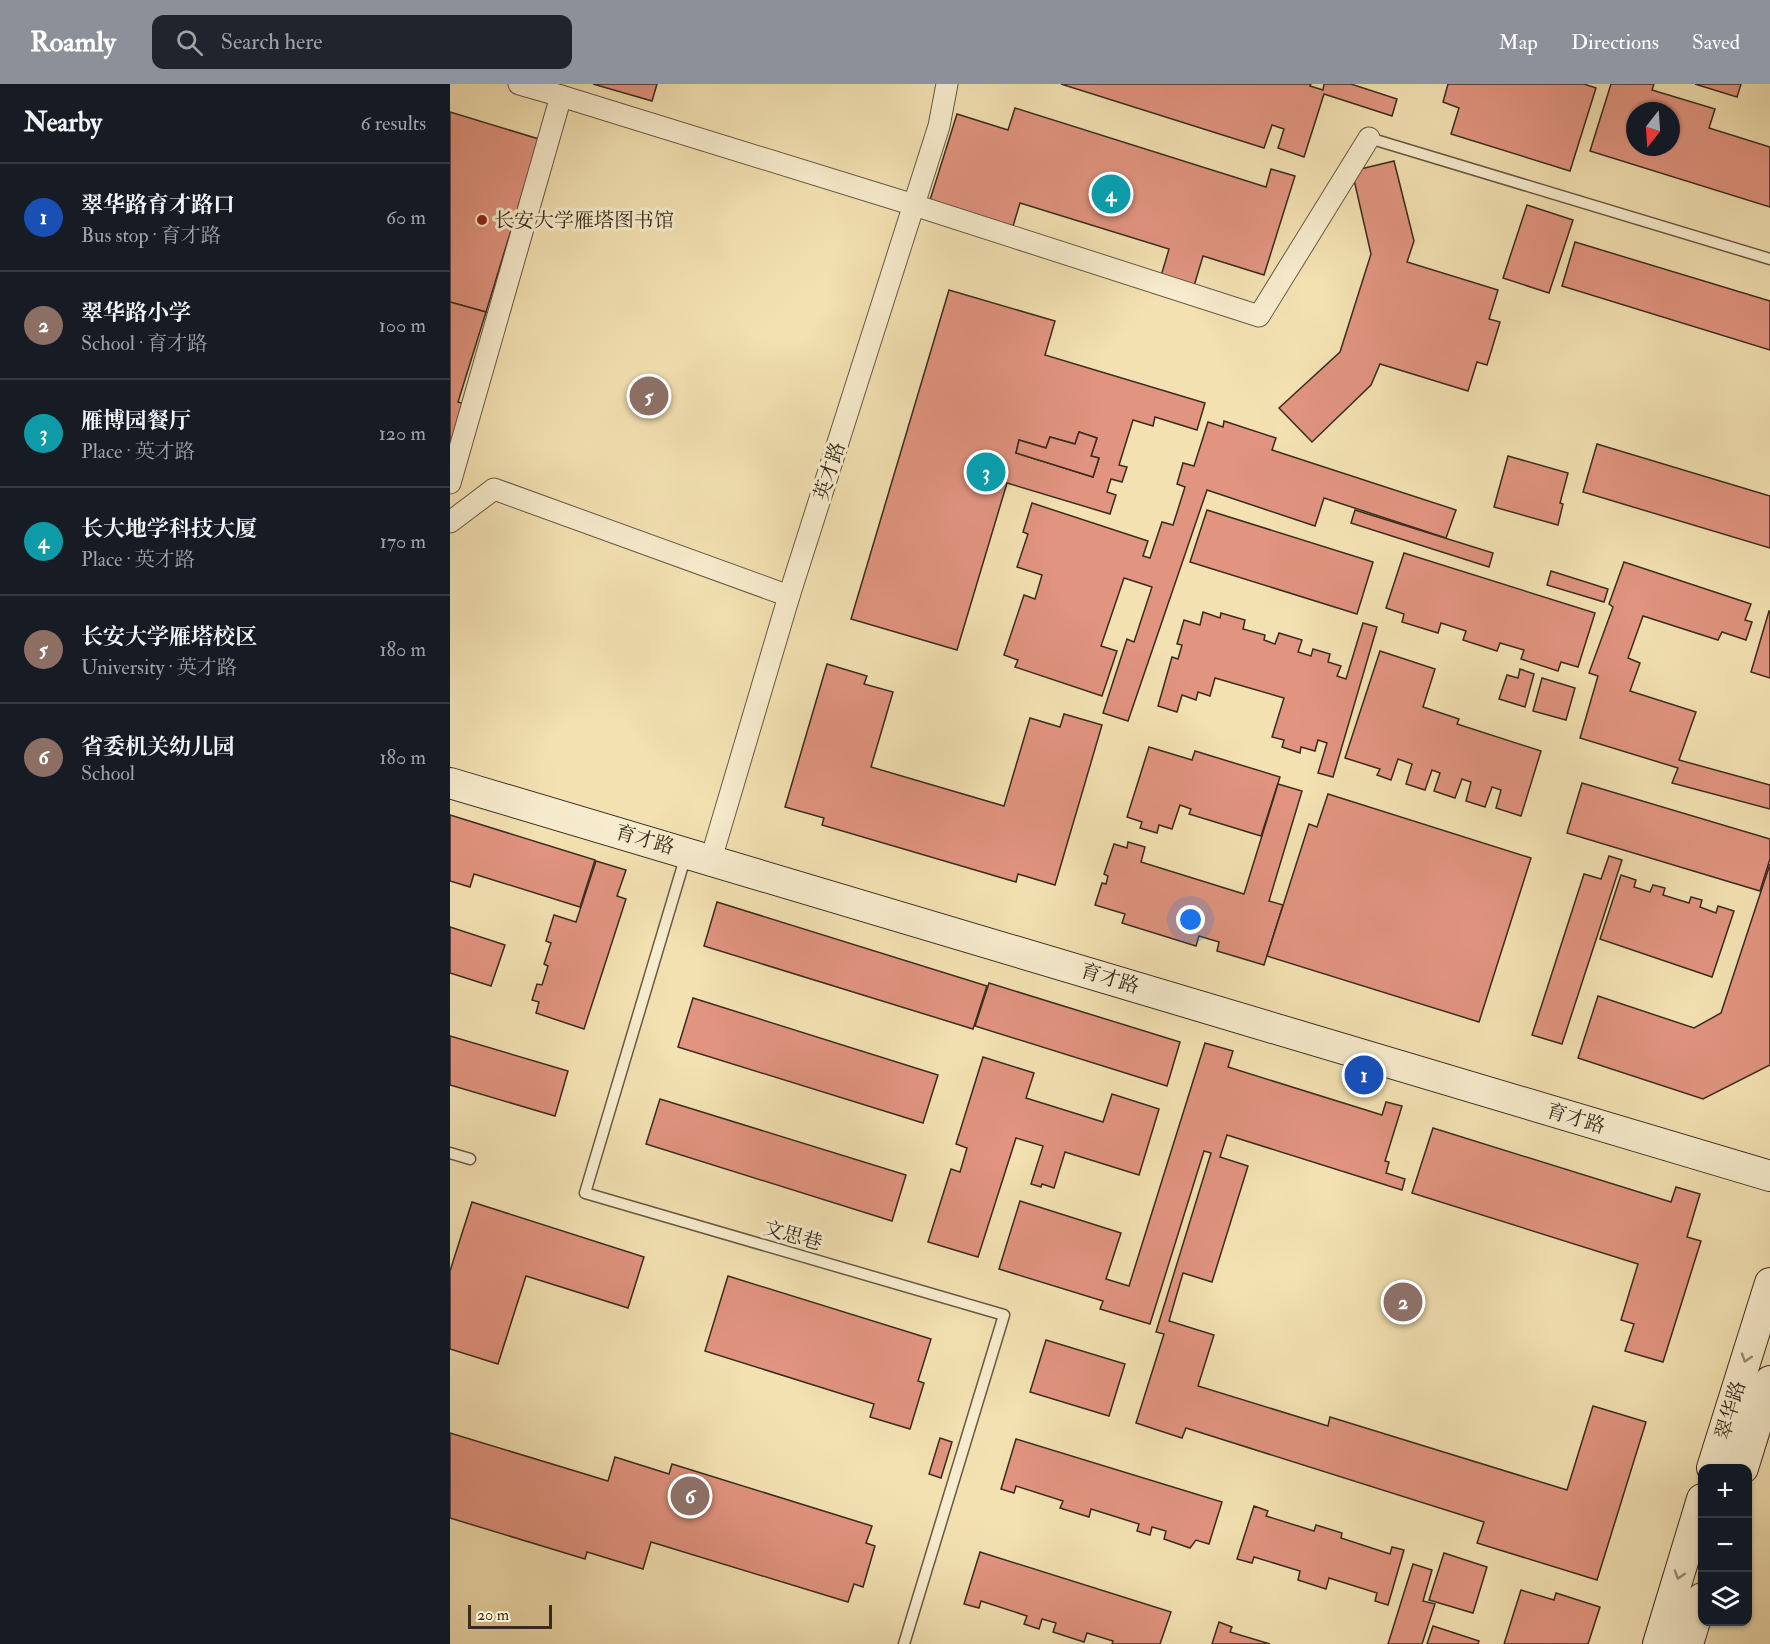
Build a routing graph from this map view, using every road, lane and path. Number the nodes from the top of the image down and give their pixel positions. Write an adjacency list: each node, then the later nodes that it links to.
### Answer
1 (519, 84): 3 (street)
2 (947, 84): 5 (street, 英才路)
3 (561, 96): 5 (street); 7 (street)
4 (1369, 138): 5 (street); 6 (lane)
5 (914, 205): 9 (street, 英才路)
6 (1770, 259)
7 (450, 483)
8 (450, 522): 9 (street)
9 (789, 596): 11 (street, 英才路)
10 (450, 783): 11 (street, 育才路)
11 (699, 855): 14 (street, 育才路); 21 (lane, 文思巷)
12 (450, 1153): 13 (lane)
13 (470, 1159)
14 (1770, 1176)
15 (1770, 1282): 17 (street, 翠华路, one-way to 17)
16 (1770, 1381): 18 (street, 翠华路)
17 (1713, 1464)
18 (1744, 1464)
19 (1698, 1512): 22 (street, one-way to 22)
20 (1698, 1611): 23 (street)
21 (904, 1644)
22 (1658, 1644)
23 (1688, 1644)

